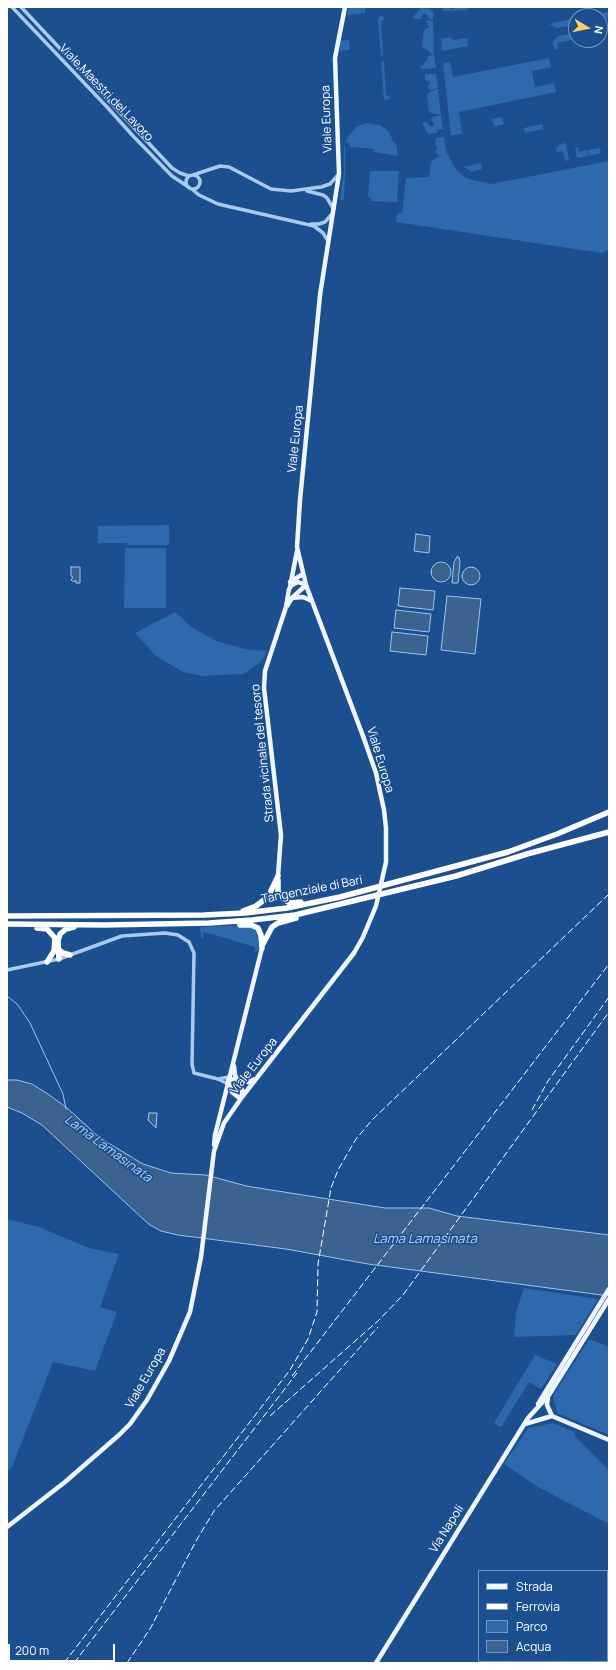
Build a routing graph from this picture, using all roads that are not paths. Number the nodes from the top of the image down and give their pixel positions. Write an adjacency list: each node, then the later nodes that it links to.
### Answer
1 (12, 7): 6 (street, Viale Maestri del Lavoro)
2 (21, 7): 5 (street, Viale Maestri del Lavoro)
3 (345, 7): 4 (main road, Viale Europa)
4 (339, 174): 7 (street); 8 (main road, Viale Europa)
5 (191, 175): 6 (street); 6 (street); 7 (street)
6 (191, 188): 9 (street, Viale Maestri del Lavoro)
7 (302, 191): 8 (street)
8 (333, 211): 9 (street); 10 (main road, Viale Europa)
9 (298, 222): 10 (street)
10 (328, 241): 11 (main road, Viale Europa)
11 (298, 547): 12 (main road, Viale Europa); 13 (main road)
12 (302, 574): 13 (main road); 14 (main road, Viale Europa)
13 (290, 582): 15 (main road)
14 (306, 585): 15 (main road); 16 (main road); 17 (main road, Viale Europa)
15 (289, 589): 18 (main road)
16 (292, 598): 17 (main road); 18 (main road)
17 (312, 601): 40 (main road, Viale Europa, bridge)
18 (286, 607): 21 (main road, Strada vicinale del tesoro)
19 (609, 812): 22 (highway, Tangenziale di Bari)
20 (609, 832): 23 (highway, Tangenziale di Bari)
21 (278, 876): 22 (highway); 25 (highway)
22 (313, 904): 25 (highway, Tangenziale di Bari)
23 (316, 911): 28 (highway, Tangenziale di Bari); 32 (highway)
24 (7, 913): 27 (highway)
25 (222, 915): 27 (highway, Tangenziale di Bari)
26 (7, 916): 27 (highway, Tangenziale di Bari)
27 (15, 916)
28 (184, 923): 31 (highway, Tangenziale di Bari); 32 (highway)
29 (7, 924): 30 (highway, Tangenziale di Bari)
30 (22, 924): 31 (highway, Tangenziale di Bari); 33 (highway)
31 (104, 925): 33 (highway)
32 (262, 948): 38 (main road, Viale Europa)
33 (57, 951): 34 (highway); 35 (highway); 36 (highway)
34 (70, 955): 35 (street); 39 (street)
35 (58, 959): 36 (street)
36 (47, 962): 37 (street)
37 (7, 970)
38 (234, 1062): 41 (main road, Viale Europa); 42 (main road)
39 (218, 1079): 41 (street); 41 (street)
40 (256, 1079): 42 (main road); 43 (main road, Viale Europa)
41 (228, 1080): 42 (main road); 43 (main road); 44 (main road, Viale Europa)
42 (238, 1081): 43 (main road)
43 (242, 1097): 44 (main road, Viale Europa)
44 (214, 1151): 52 (main road, Viale Europa)
45 (609, 1289): 48 (main road, Via Napoli)
46 (609, 1300): 47 (main road, Via Napoli)
47 (549, 1395): 48 (main road, Via Napoli); 49 (main road)
48 (537, 1407): 50 (main road, Via Napoli)
49 (552, 1416): 50 (main road); 51 (main road)
50 (524, 1424): 53 (main road, Via Napoli)
51 (609, 1440)
52 (7, 1527)
53 (376, 1663)

